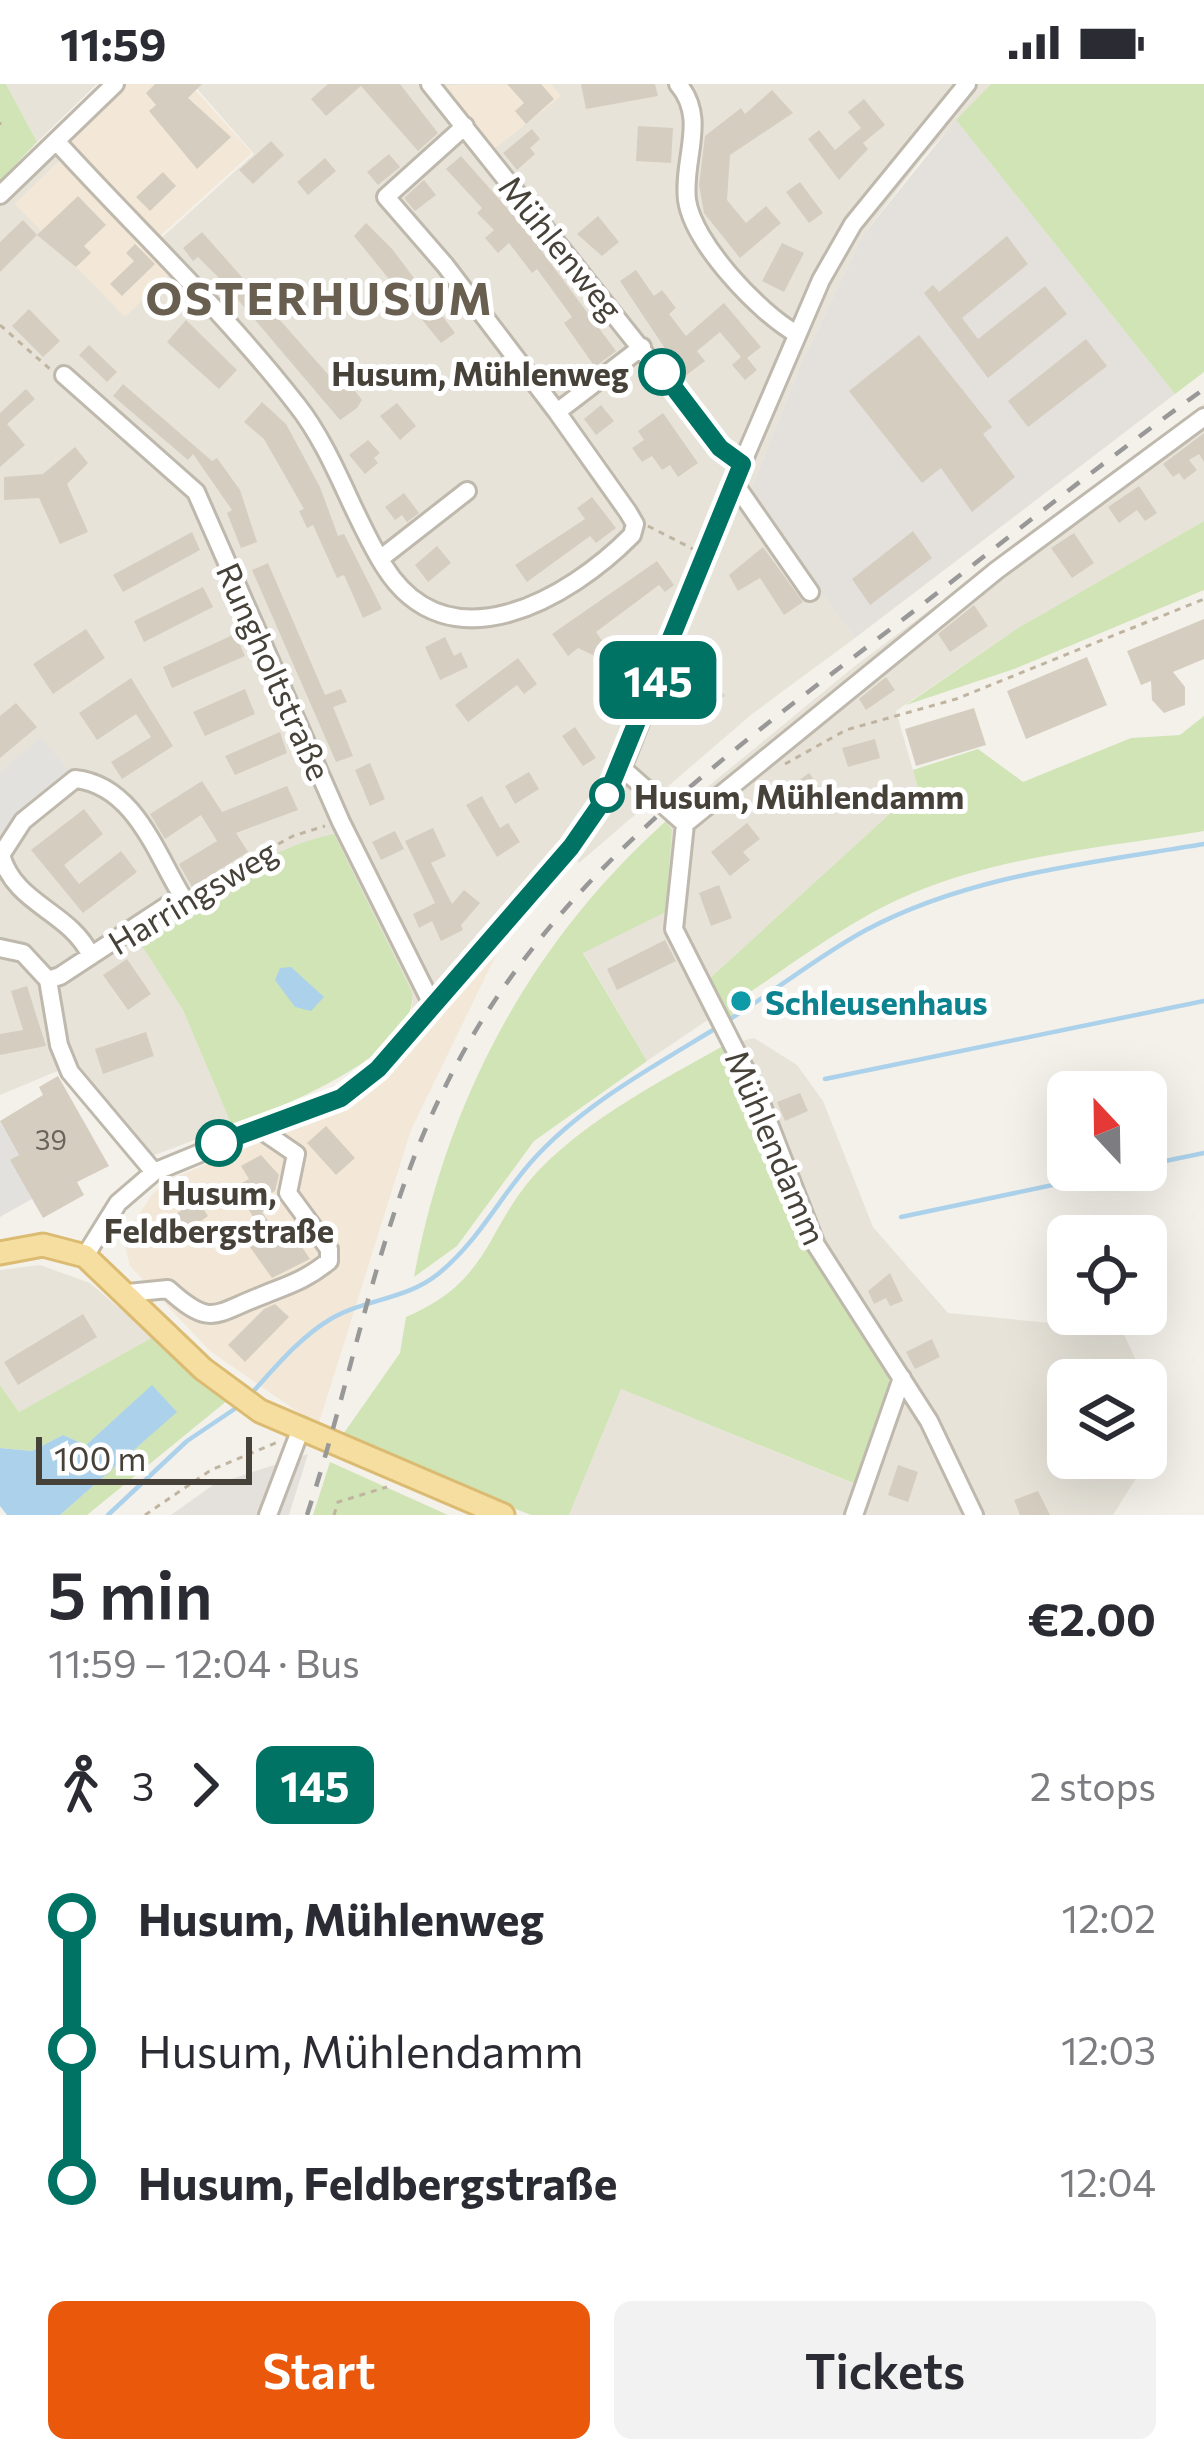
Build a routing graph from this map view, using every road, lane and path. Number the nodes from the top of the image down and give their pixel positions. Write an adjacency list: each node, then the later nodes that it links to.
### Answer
1 (116, 84): 6 (street)
2 (430, 84): 5 (street, Mühlenweg)
3 (678, 84): 9 (street)
4 (967, 84): 9 (street)
5 (465, 126): 10 (street, Mühlenweg); 12 (street)
6 (57, 142): 7 (street); 19 (street)
7 (0, 195)
8 (0, 325): 11 (path)
9 (797, 334): 14 (street)
10 (642, 346): 12 (street); 14 (street, Mühlenweg)
11 (64, 375): 24 (street, Rungholtstraße)
12 (556, 412): 17 (street)
13 (1204, 417): 22 (street)
14 (742, 464): 15 (street)
15 (735, 484): 18 (street); 20 (street)
16 (467, 491): 19 (street)
17 (635, 524): 18 (path); 19 (street)
18 (709, 557): 23 (street)
19 (380, 559)
20 (811, 592)
21 (1204, 599): 22 (path)
22 (772, 748): 25 (street)
23 (622, 767): 25 (street); 30 (street)
24 (341, 822): 26 (path, Harringsweg); 30 (street, Rungholtstraße)
25 (685, 824): 36 (street, Mühlendamm)
26 (182, 896): 28 (street, Harringsweg); 28 (street)
27 (0, 948): 29 (street)
28 (91, 956): 29 (street, Harringsweg)
29 (48, 980): 32 (street)
30 (434, 1008): 31 (street)
31 (261, 1130): 32 (street); 35 (street)
32 (154, 1172): 34 (street)
33 (0, 1253): 34 (main road)
34 (85, 1256): 35 (main road)
35 (128, 1293): 37 (main road)
36 (902, 1378): 39 (street, Mühlendamm); 44 (street)
37 (292, 1427): 38 (main road); 40 (path); 41 (street)
38 (398, 1473): 42 (path); 43 (main road)
39 (969, 1512)
40 (145, 1515)
41 (268, 1515)
42 (334, 1515)
43 (502, 1515)
44 (854, 1515)

